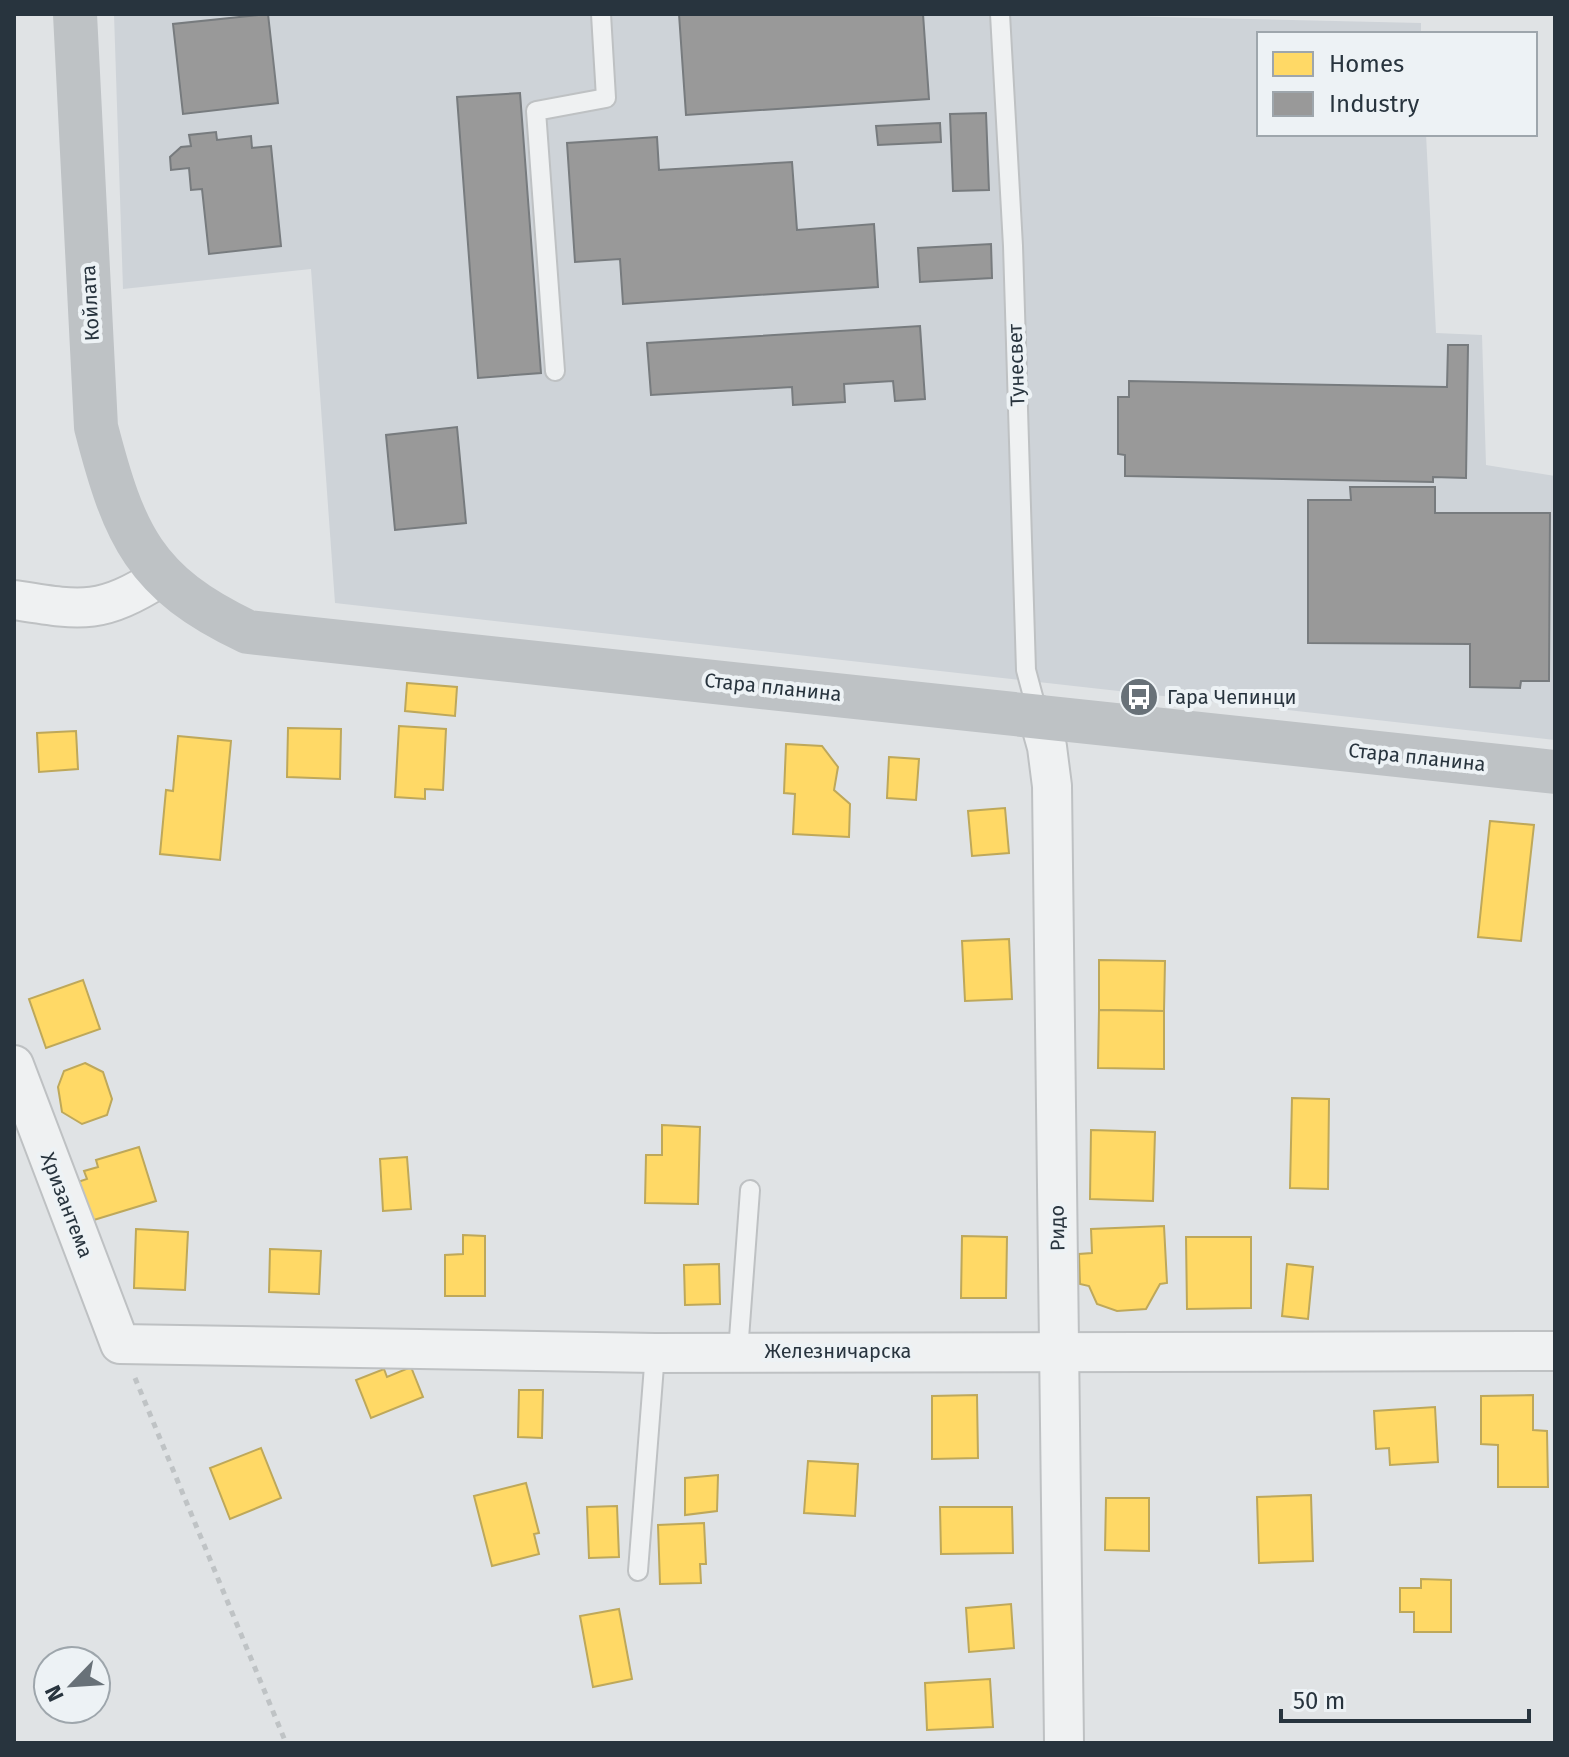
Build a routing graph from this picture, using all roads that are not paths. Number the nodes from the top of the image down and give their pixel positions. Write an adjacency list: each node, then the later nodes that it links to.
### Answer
1 (75, 14): 5 (street, Койлата)
2 (601, 14): 4 (lane)
3 (1000, 14): 7 (lane, Тунесвет)
4 (555, 371)
5 (161, 577): 6 (street); 7 (street, Стара планина)
6 (14, 600)
7 (1038, 715): 8 (street, Стара планина); 12 (street, Ридо)
8 (1555, 772)
9 (14, 1065): 11 (street, Хризантема)
10 (750, 1190): 14 (lane)
11 (120, 1344): 15 (street, Железничарска)
12 (1058, 1350): 13 (street, Железничарска); 14 (street, Железничарска); 17 (street, Ридо)
13 (1555, 1351)
14 (738, 1352): 15 (street, Железничарска)
15 (655, 1353): 16 (lane)
16 (638, 1571)
17 (1064, 1743)

